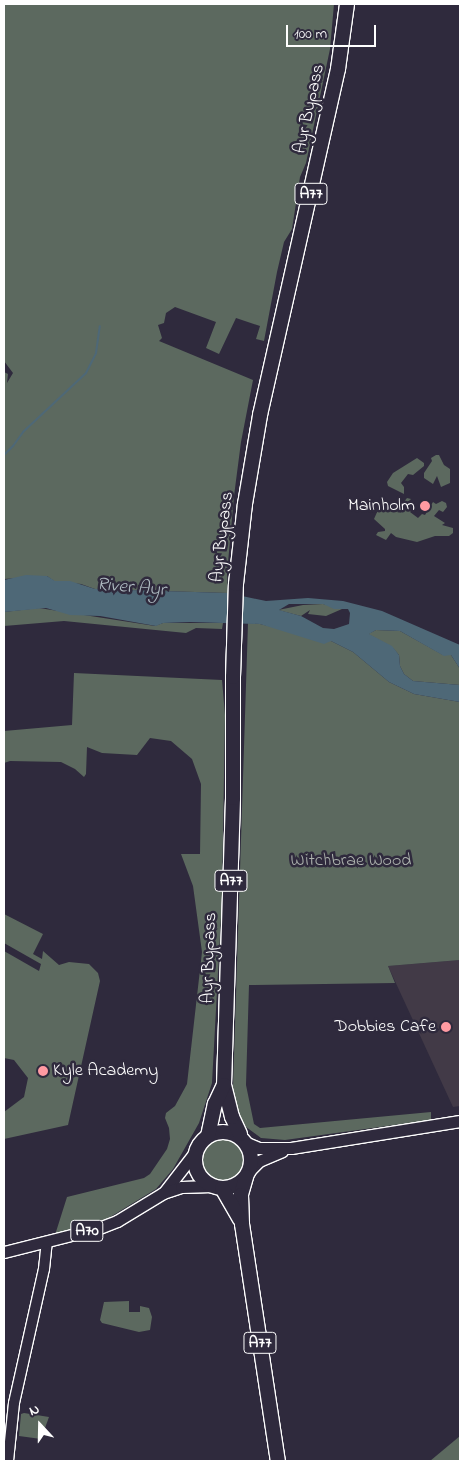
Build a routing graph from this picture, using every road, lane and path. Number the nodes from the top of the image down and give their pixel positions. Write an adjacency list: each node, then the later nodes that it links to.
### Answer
1 (347, 4): 2 (highway, Ayr Bypass / A77)
2 (224, 1085): 4 (highway, Ayr Bypass / A77); 5 (highway, Ayr Bypass / A77)
3 (460, 1121): 6 (main road)
4 (208, 1136): 5 (highway); 7 (highway, A77)
5 (243, 1139): 6 (main road); 8 (highway, A77)
6 (291, 1148): 8 (main road)
7 (196, 1151): 9 (highway, A77); 10 (main road, A70)
8 (247, 1174): 9 (highway); 11 (highway, A77)
9 (217, 1187): 10 (main road, A70); 11 (highway, A77)
10 (163, 1193): 12 (main road, A70)
11 (242, 1224): 15 (highway, A77)
12 (47, 1242): 13 (main road, A70); 14 (street)
13 (4, 1252)
14 (8, 1461)
15 (278, 1461)

